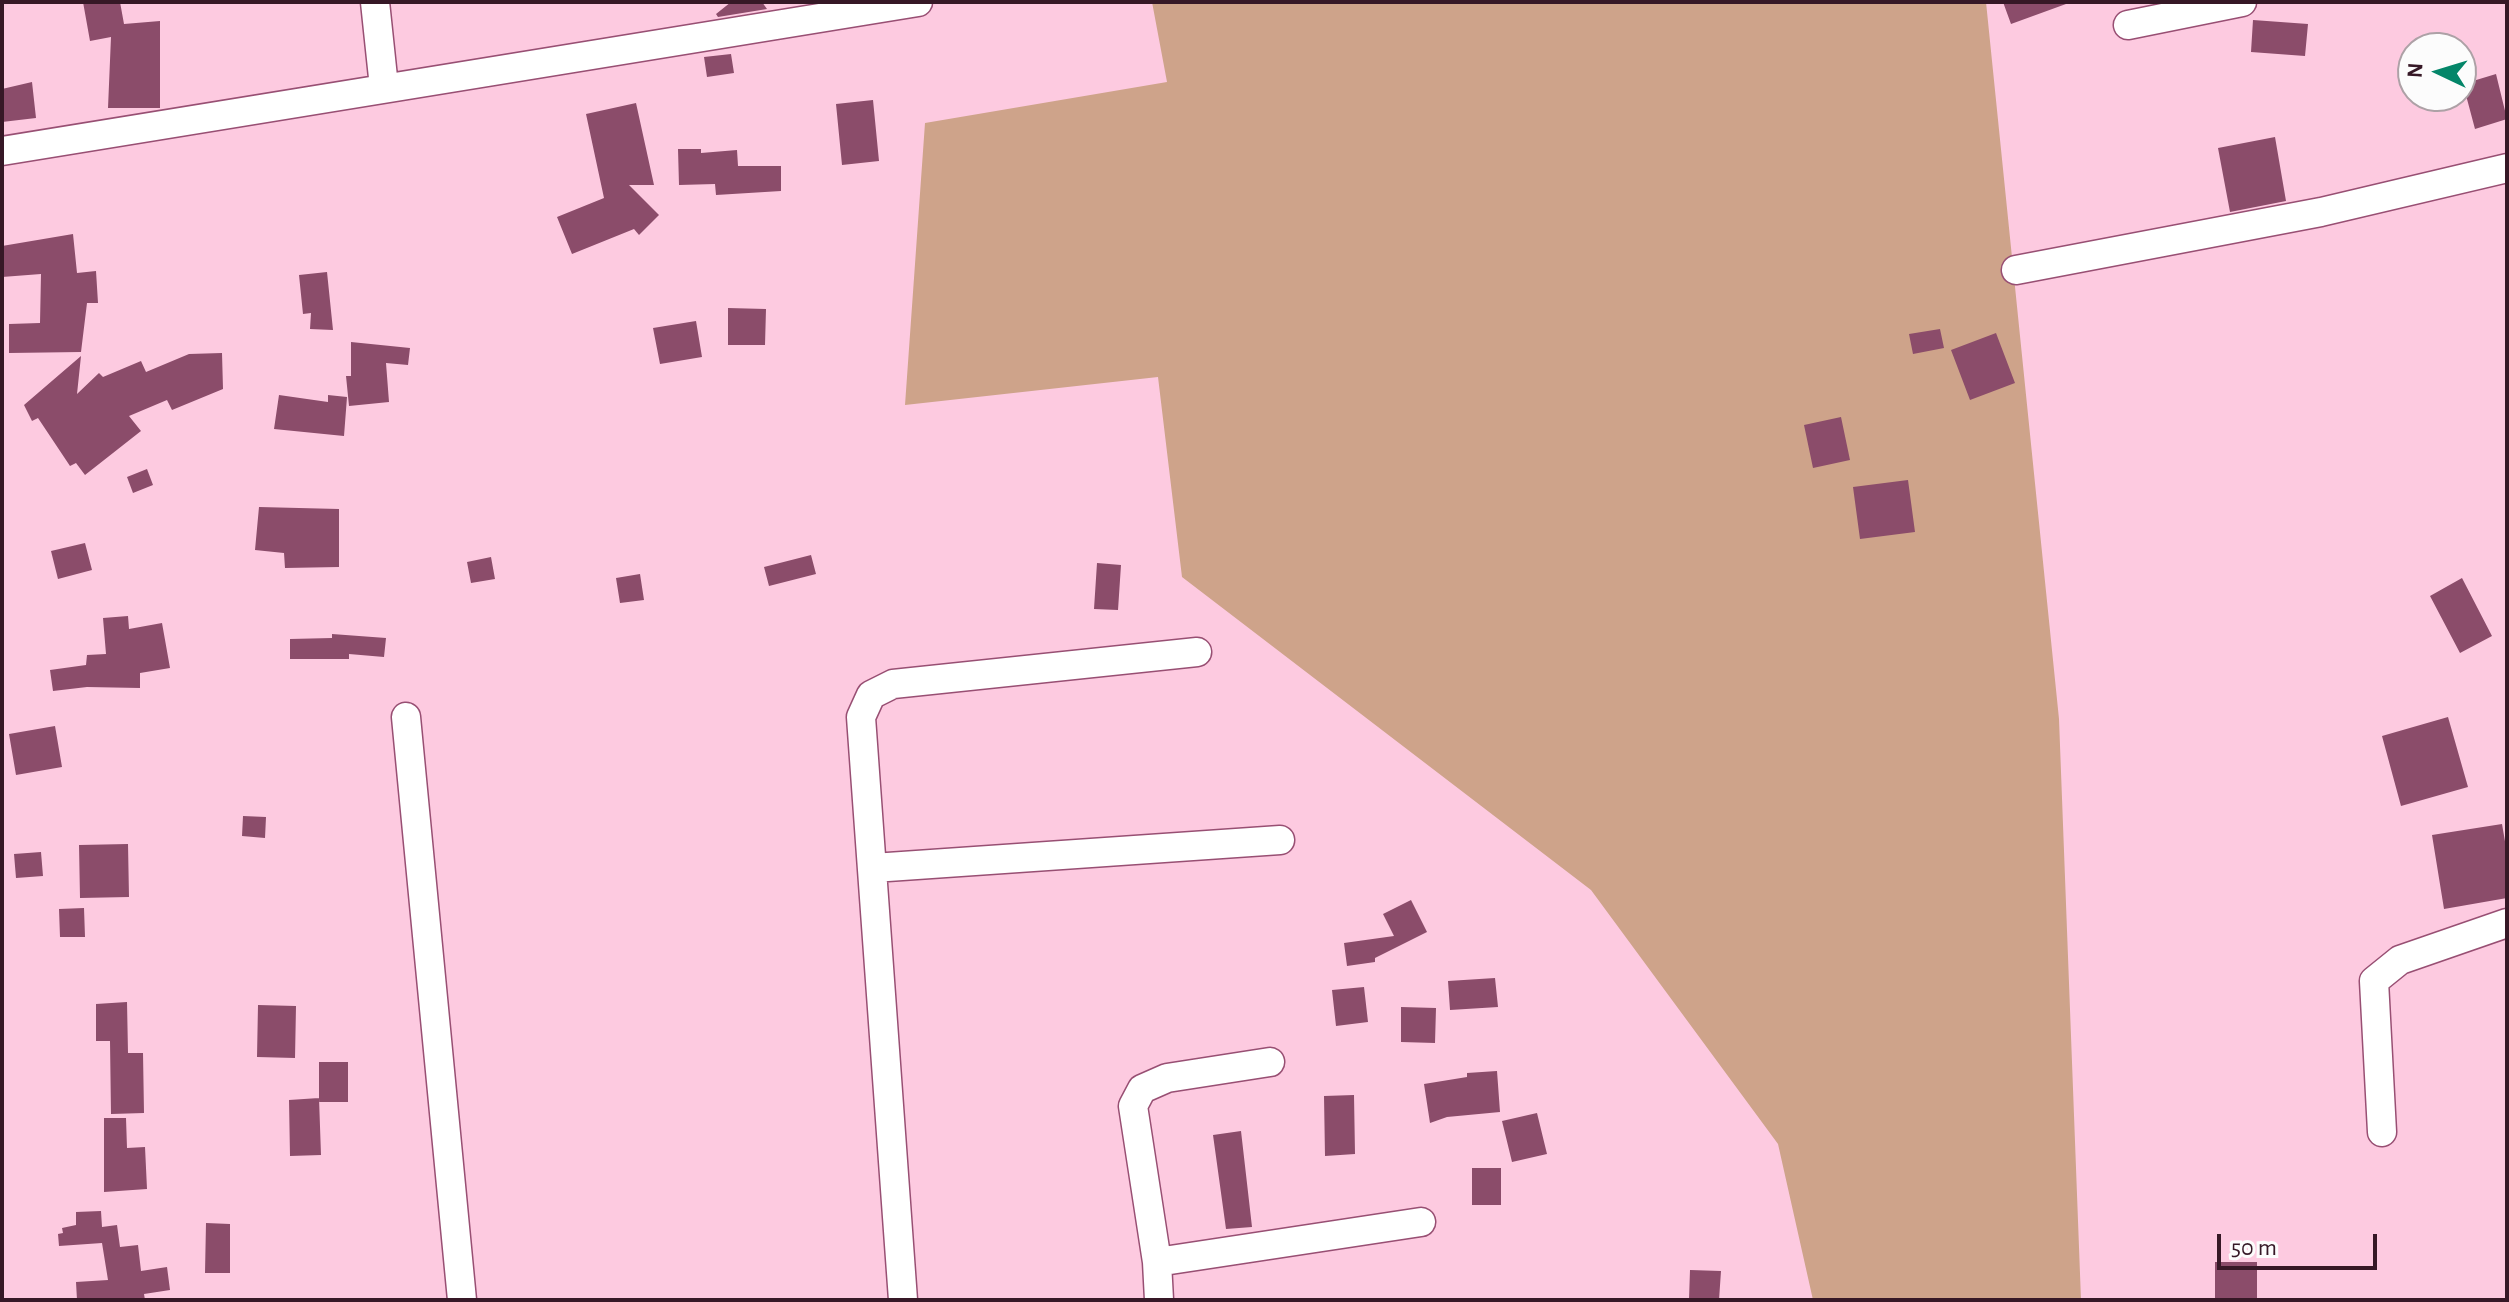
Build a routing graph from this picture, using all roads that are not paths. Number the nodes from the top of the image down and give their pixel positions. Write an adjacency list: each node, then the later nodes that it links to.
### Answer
1 (375, 2): 5 (street)
2 (918, 2): 5 (street)
3 (2242, 2): 4 (street)
4 (2128, 25)
5 (384, 87): 6 (street)
6 (2, 151)
7 (2507, 168): 8 (street)
8 (2016, 270)
9 (1197, 652): 12 (street)
10 (406, 717): 18 (street)
11 (1280, 840): 12 (street)
12 (873, 868): 19 (street)
13 (2507, 923): 15 (street)
14 (1270, 1062): 17 (street)
15 (2382, 1132)
16 (1421, 1222): 17 (street)
17 (1157, 1262): 20 (street)
18 (462, 1300)
19 (903, 1300)
20 (1159, 1300)

